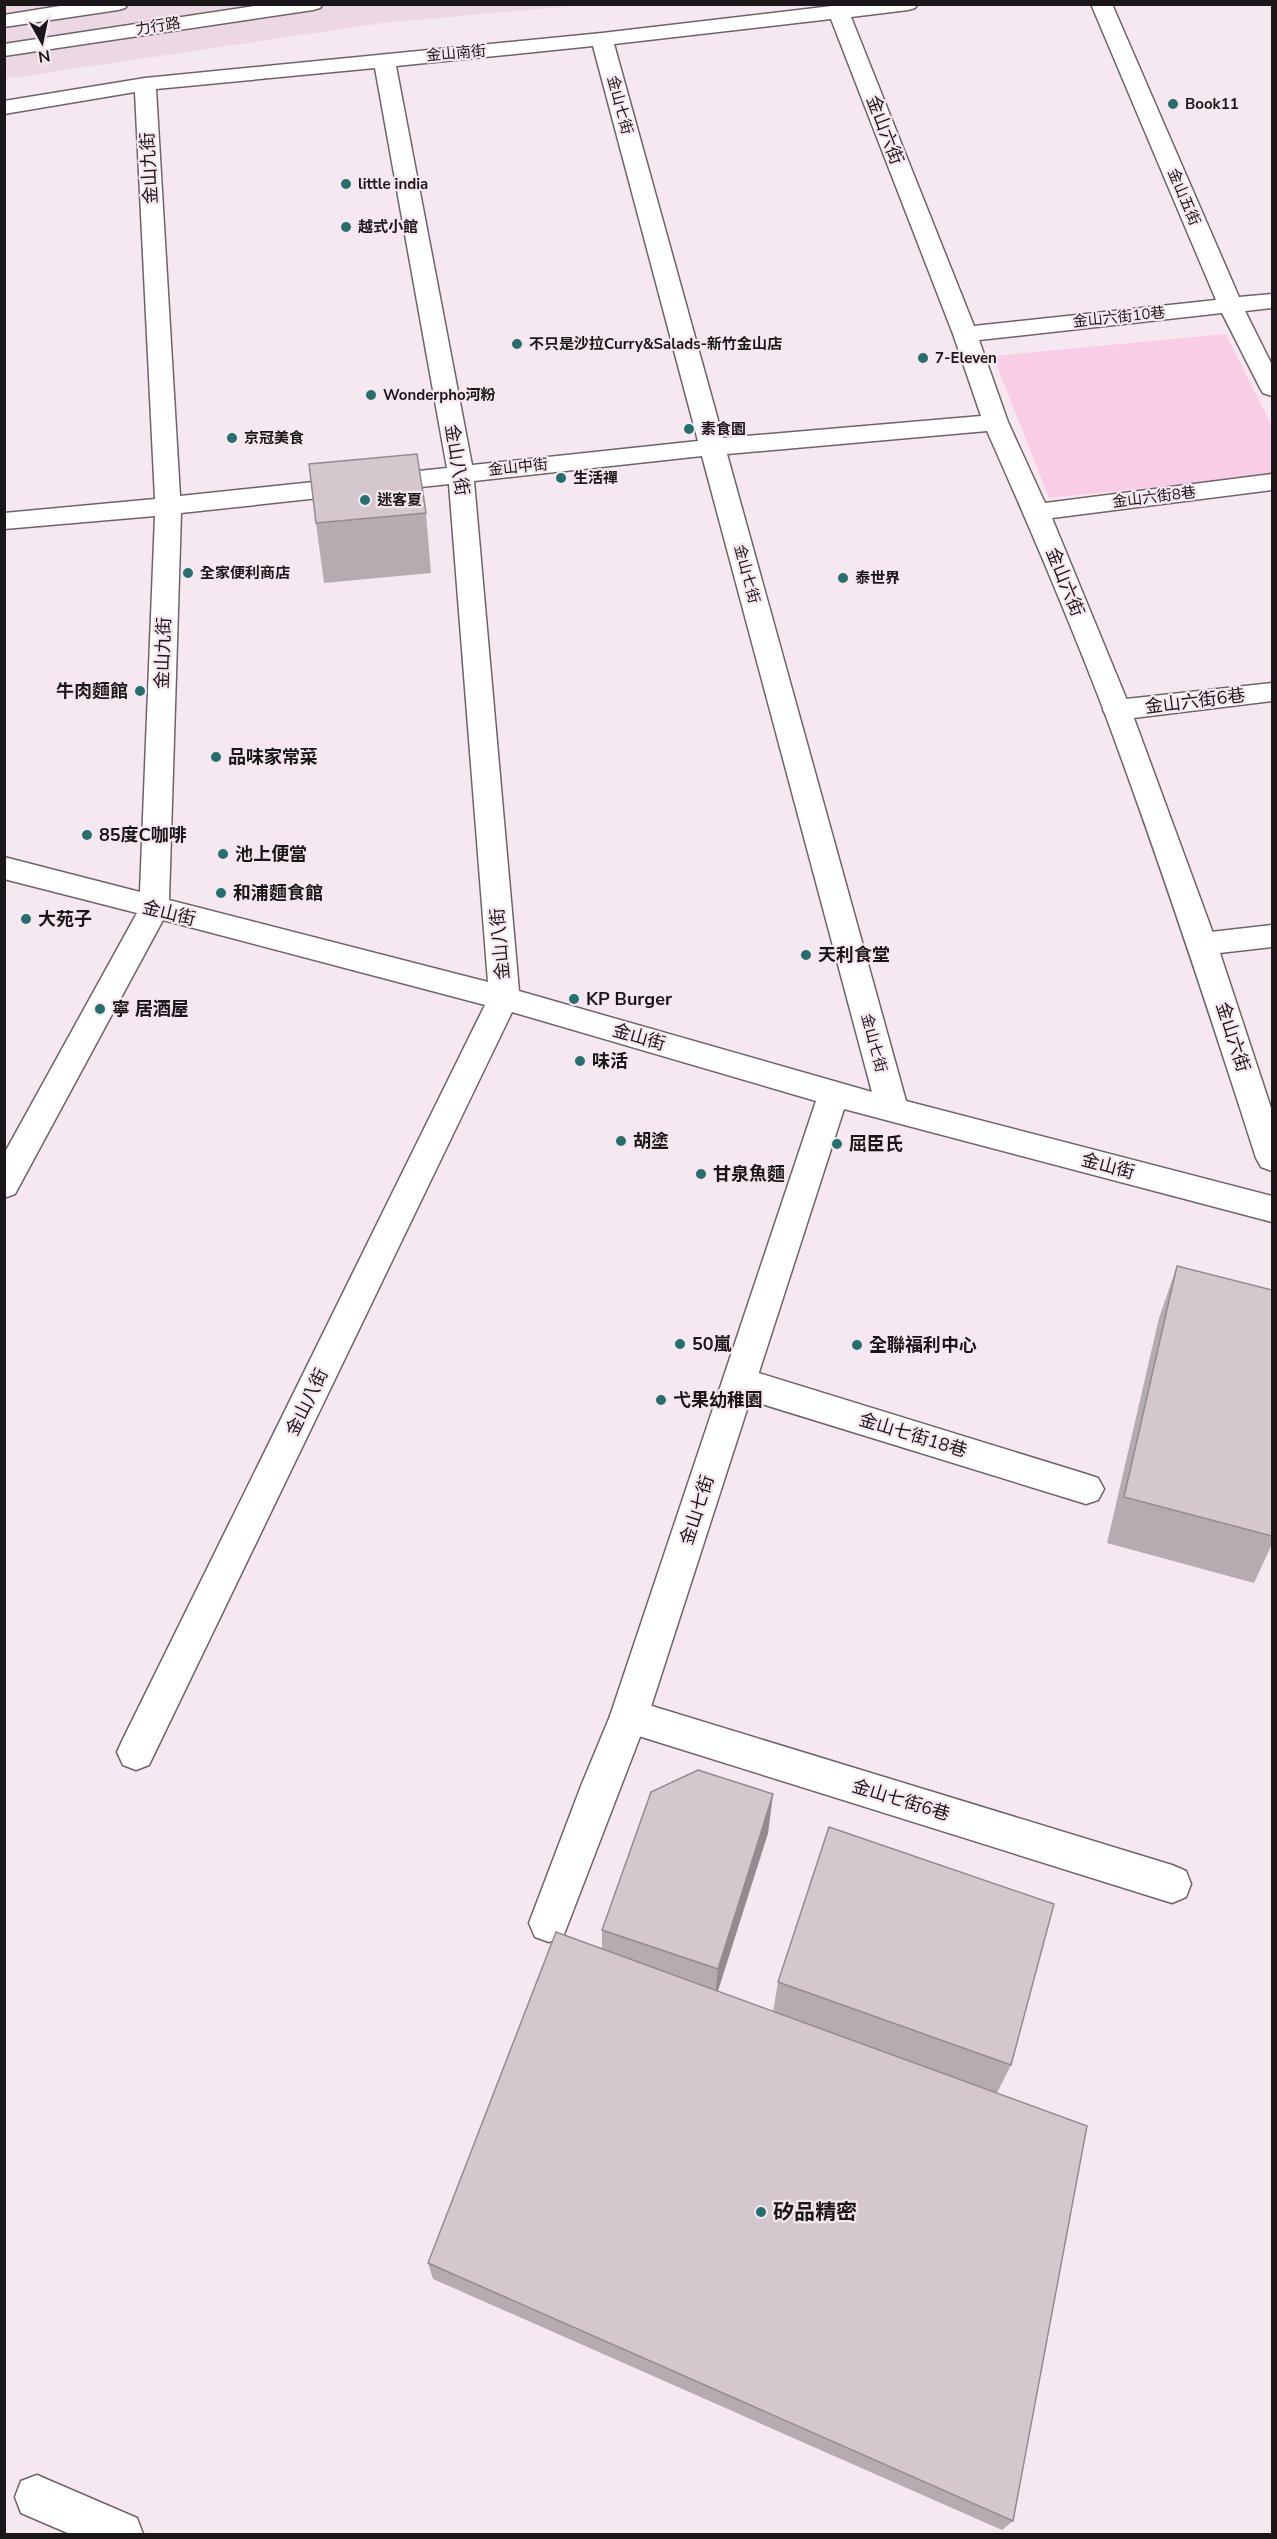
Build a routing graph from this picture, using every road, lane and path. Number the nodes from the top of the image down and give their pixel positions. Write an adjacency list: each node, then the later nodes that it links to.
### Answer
1 (118, 4): 6 (street, 力行路)
2 (313, 4): 8 (street, 力行路)
3 (908, 4): 5 (street, 金山南街)
4 (1101, 4): 13 (street, 金山五街)
5 (839, 12): 7 (street, 金山南街); 14 (street, 金山六街)
6 (4, 21)
7 (602, 39): 9 (street, 金山南街); 17 (street, 金山七街)
8 (4, 50)
9 (384, 59): 10 (street, 金山南街); 18 (street, 金山八街)
10 (145, 84): 11 (street, 金山南街); 20 (street, 金山九街)
11 (4, 108)
12 (1272, 301): 13 (street, 金山六街10巷)
13 (1230, 305): 14 (street, 金山六街10巷); 15 (street, 金山五街)
14 (965, 334): 16 (street, 金山六街)
15 (1272, 388)
16 (996, 423): 17 (street, 金山中街); 21 (street, 金山六街)
17 (712, 447): 18 (street, 金山中街); 31 (street, 金山七街)
18 (461, 473): 20 (street, 金山中街); 29 (street, 金山八街)
19 (1272, 482): 21 (street, 金山六街8巷)
20 (168, 506): 22 (street, 金山中街); 26 (street, 金山九街)
21 (1036, 512): 24 (street, 金山六街)
22 (4, 521)
23 (1272, 692): 24 (street, 金山六街6巷)
24 (1117, 710): 28 (street, 金山六街)
25 (4, 868): 26 (street, 金山街)
26 (154, 909): 29 (street, 金山街); 33 (street, 金山九街)
27 (1272, 936): 28 (street)
28 (1203, 944): 32 (street, 金山六街)
29 (504, 998): 30 (street, 金山街); 38 (street, 金山八街)
30 (834, 1093): 31 (street, 金山街); 35 (street, 金山七街)
31 (892, 1109): 34 (street, 金山街)
32 (1272, 1158)
33 (4, 1185)
34 (1272, 1209)
35 (740, 1382): 36 (street, 金山七街18巷); 37 (street, 金山七街)
36 (1086, 1489)
37 (629, 1716): 39 (street, 金山七街6巷); 40 (street, 金山七街)
38 (136, 1752)
39 (1172, 1884)
40 (549, 1923)
41 (37, 2497): 42 (street)
42 (121, 2535)

